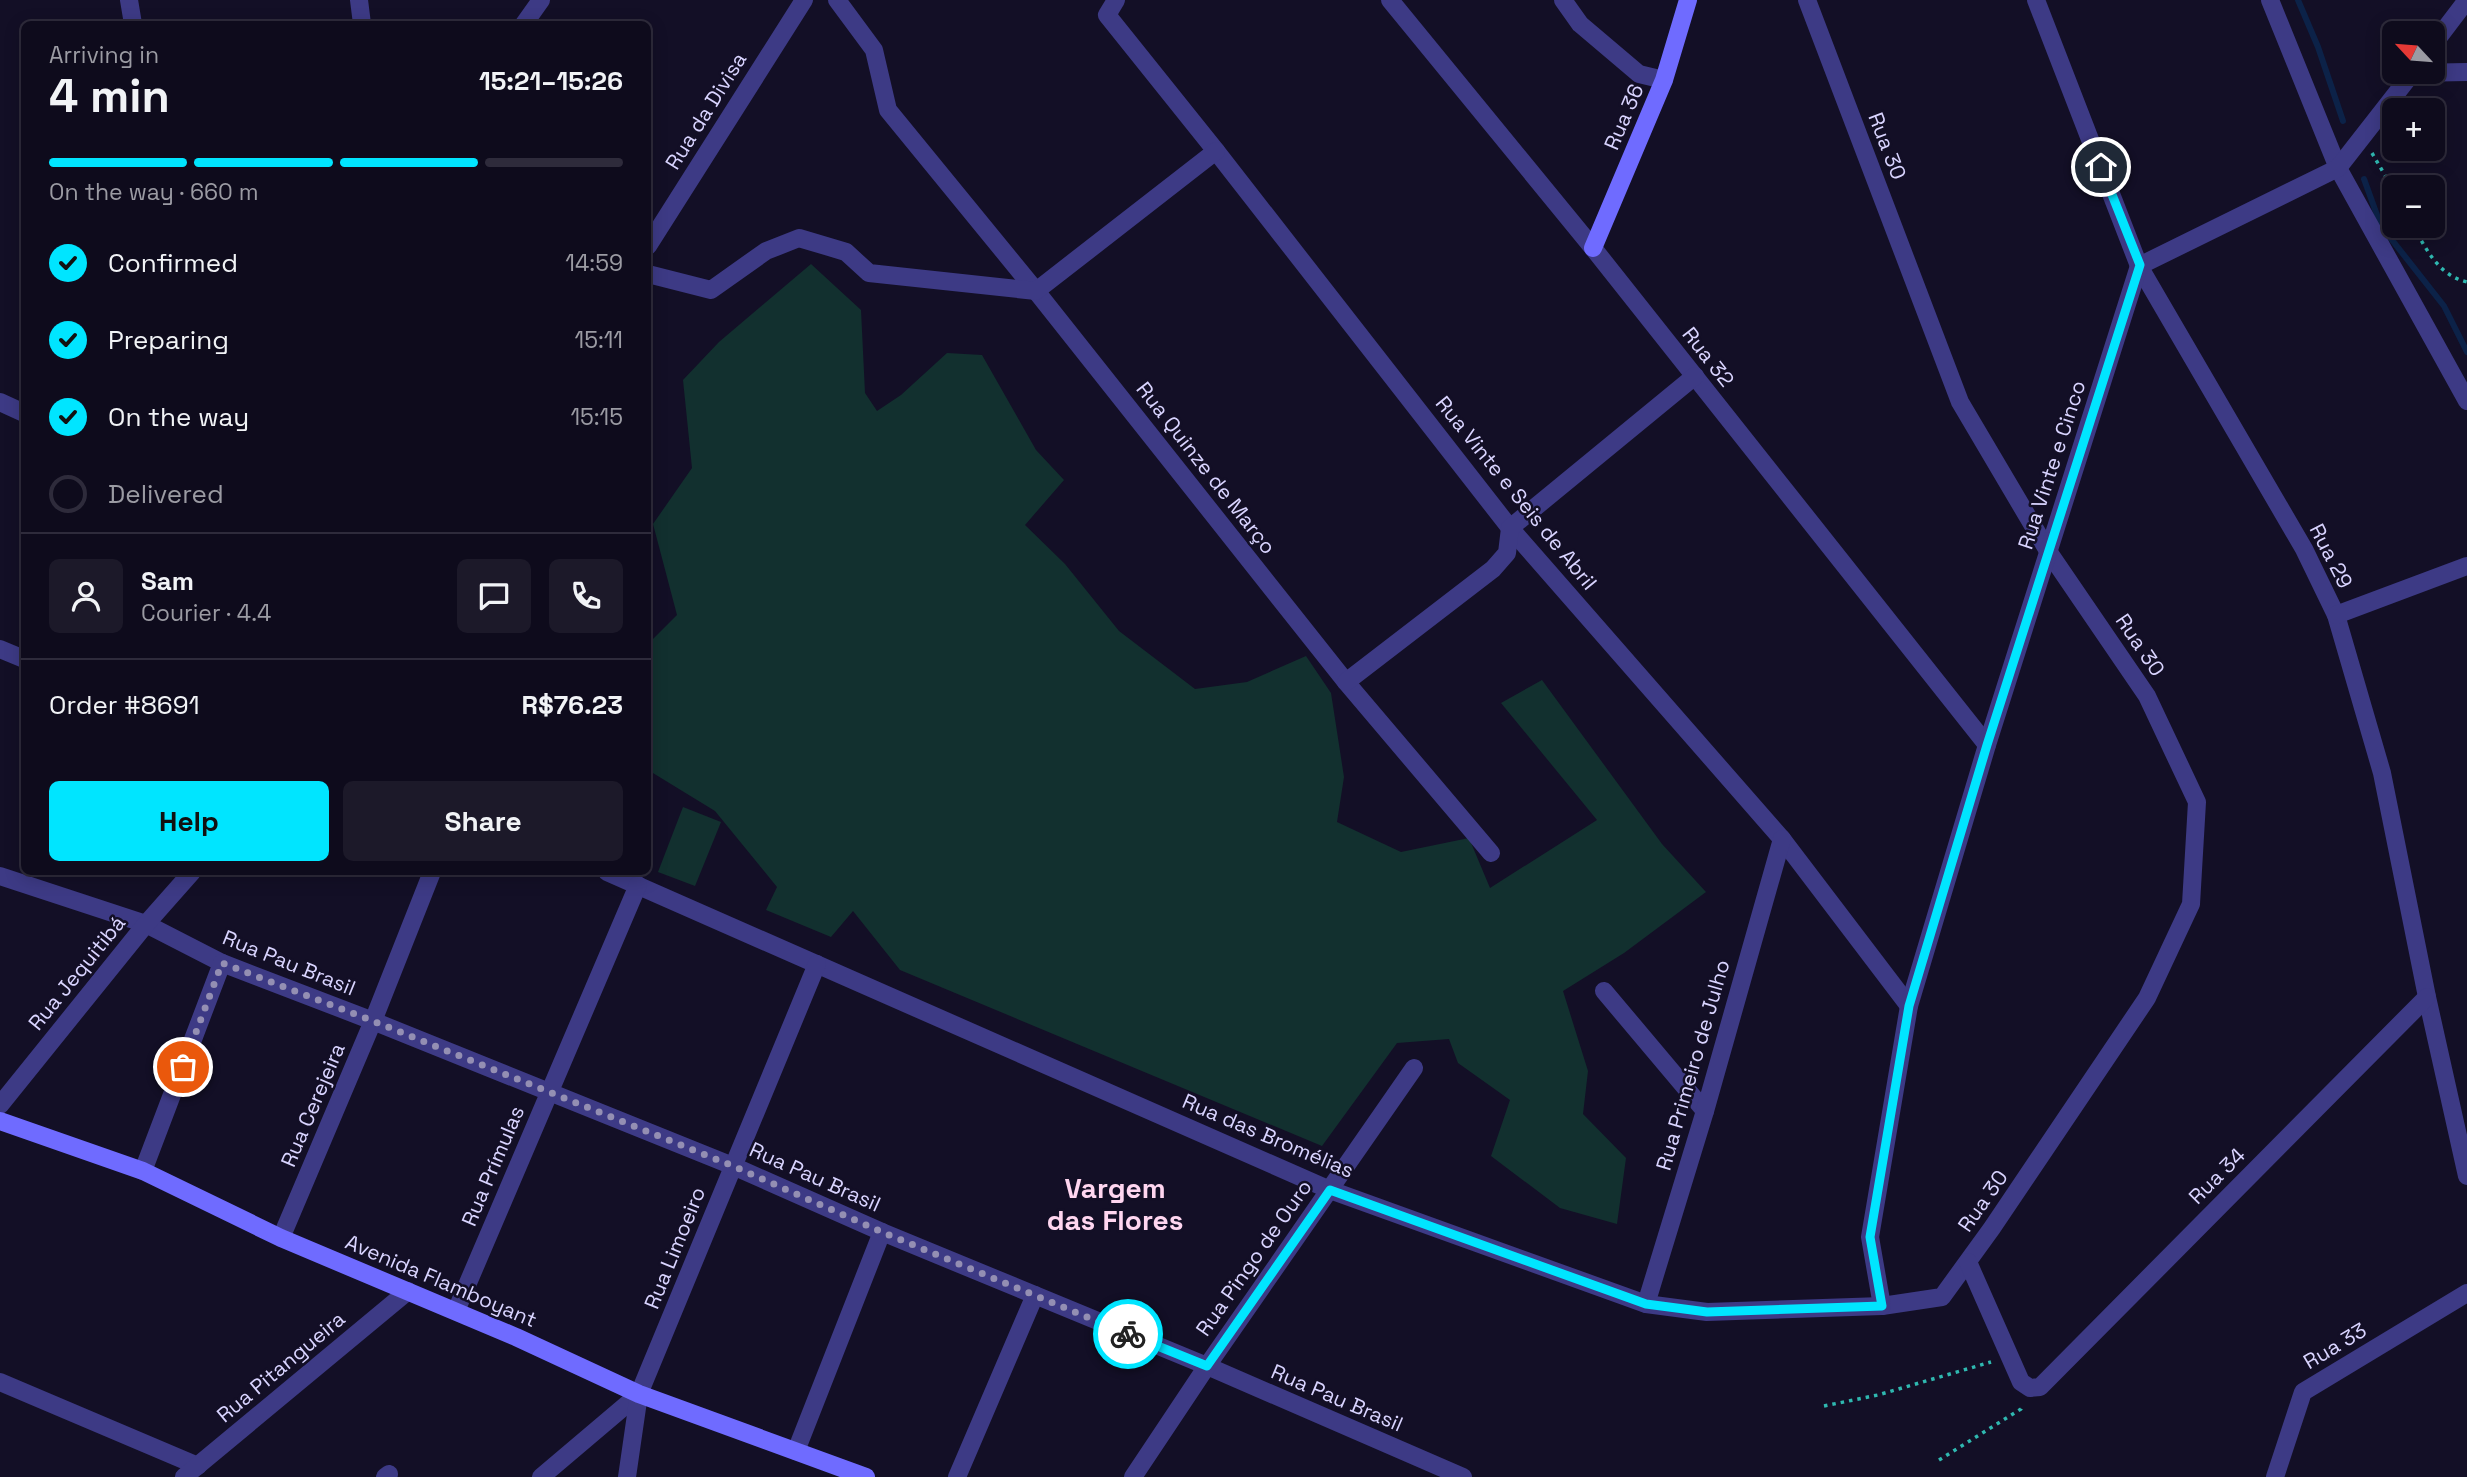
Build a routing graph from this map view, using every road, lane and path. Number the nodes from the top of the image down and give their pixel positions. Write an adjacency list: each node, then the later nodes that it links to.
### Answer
1 (129, 0): 14 (street)
2 (359, 0): 15 (street)
3 (541, 0): 16 (street)
4 (804, 0): 27 (street, Rua da Divisa)
5 (838, 0): 32 (street, Rua Quinze de Março)
6 (1116, 0): 23 (street, Rua Vinte e Seis de Abril)
7 (1390, 0): 28 (street, Rua 32)
8 (1563, 0): 20 (street)
9 (1688, 0): 20 (street, Rua 36)
10 (1807, 0): 38 (street, Rua 30)
11 (2036, 0): 29 (street, Rua 29)
12 (2270, 0): 24 (street)
13 (2467, 0): 17 (street)
14 (132, 21)
15 (362, 21)
16 (526, 21)
17 (2445, 29)
18 (2445, 72): 19 (street)
19 (2467, 72)
20 (1664, 80): 28 (street, Rua 36)
21 (2404, 84): 22 (street)
22 (2363, 136): 24 (street); 25 (path)
23 (1216, 151): 32 (street); 37 (street, Rua Vinte e Seis de Abril)
24 (2339, 168): 29 (street); 34 (street)
25 (2385, 175)
26 (2421, 238): 31 (path)
27 (651, 241)
28 (1593, 248): 33 (street, Rua 32)
29 (2140, 265): 38 (street, Rua Vinte e Cinco); 40 (street, Rua 29)
30 (651, 275): 32 (street)
31 (2467, 282)
32 (1036, 290): 43 (street, Rua Quinze de Março)
33 (1695, 376): 37 (street); 44 (street, Rua 32)
34 (2467, 401)
35 (0, 402): 36 (street)
36 (21, 412)
37 (1510, 528): 43 (street); 45 (street, Rua Vinte e Seis de Abril)
38 (2048, 551): 44 (street, Rua Vinte e Cinco); 70 (street, Rua 30)
39 (2467, 566): 40 (street)
40 (2336, 615): 56 (street, Rua 29)
41 (0, 649): 42 (street)
42 (21, 658)
43 (1346, 682): 46 (street, Rua Quinze de Março)
44 (1987, 745): 57 (street, Rua Vinte e Cinco)
45 (1782, 839): 57 (street, Rua Vinte e Seis de Abril); 62 (street, Rua Primeiro de Julho)
46 (1491, 853)
47 (189, 875): 52 (street, Rua Jequitibá)
48 (431, 875): 58 (street, Rua Cerejeira)
49 (615, 875): 51 (street, Rua das Bromélias)
50 (0, 876): 52 (street, Rua Pau Brasil)
51 (638, 884): 54 (street, Rua das Bromélias); 60 (street, Rua Prímulas)
52 (146, 924): 53 (street, Rua Pau Brasil); 61 (street, Rua Jequitibá)
53 (222, 963): 58 (street, Rua Pau Brasil); 65 (street)
54 (817, 964): 64 (street, Rua Limoeiro); 67 (street, Rua das Bromélias)
55 (1604, 991): 62 (street)
56 (2427, 998): 66 (street, Rua 29); 81 (street, Rua 34)
57 (1909, 1006): 76 (street, Rua Vinte e Cinco)
58 (373, 1021): 60 (street, Rua Pau Brasil); 69 (street, Rua Cerejeira)
59 (1414, 1068): 67 (street, Rua Pingo de Ouro)
60 (550, 1092): 64 (street, Rua Pau Brasil); 77 (street, Rua Prímulas)
61 (0, 1105)
62 (1705, 1111): 75 (street, Rua Primeiro de Julho)
63 (0, 1122): 65 (street, Avenida Flamboyant)
64 (733, 1166): 68 (street, Rua Pau Brasil); 82 (street, Rua Limoeiro)
65 (143, 1171): 69 (street, Avenida Flamboyant)
66 (2467, 1175)
67 (1330, 1190): 75 (street, Rua das Bromélias); 79 (street, Rua Pingo de Ouro)
68 (882, 1232): 73 (street, Rua Pau Brasil); 84 (street)
69 (281, 1238): 71 (street, Avenida Flamboyant)
70 (1968, 1262): 74 (street, Rua 30); 78 (street)
71 (408, 1291): 77 (street, Avenida Flamboyant); 86 (street, Rua Pitangueira)
72 (2467, 1293): 94 (street, Rua 33)
73 (1035, 1296): 79 (street, Rua Pau Brasil); 91 (street)
74 (1942, 1297): 76 (street, Rua das Bromélias)
75 (1646, 1304): 76 (street, Rua das Bromélias)
76 (1882, 1306)
77 (456, 1311): 82 (street, Avenida Flamboyant)
78 (2010, 1357): 81 (street); 83 (path)
79 (1207, 1366): 92 (street, Rua Pingo de Ouro); 93 (street, Rua Pau Brasil)
80 (0, 1382): 86 (street)
81 (2035, 1387): 85 (path)
82 (639, 1394): 84 (street, Avenida Flamboyant); 88 (street); 89 (street, Rua Limoeiro)
83 (1824, 1406)
84 (796, 1451): 90 (street, Avenida Flamboyant)
85 (1939, 1460)
86 (198, 1466): 87 (street, Rua Pitangueira)
87 (184, 1477)
88 (541, 1477)
89 (627, 1477)
90 (864, 1477)
91 (957, 1477)
92 (1133, 1477)
93 (1463, 1477)
94 (2275, 1477)

